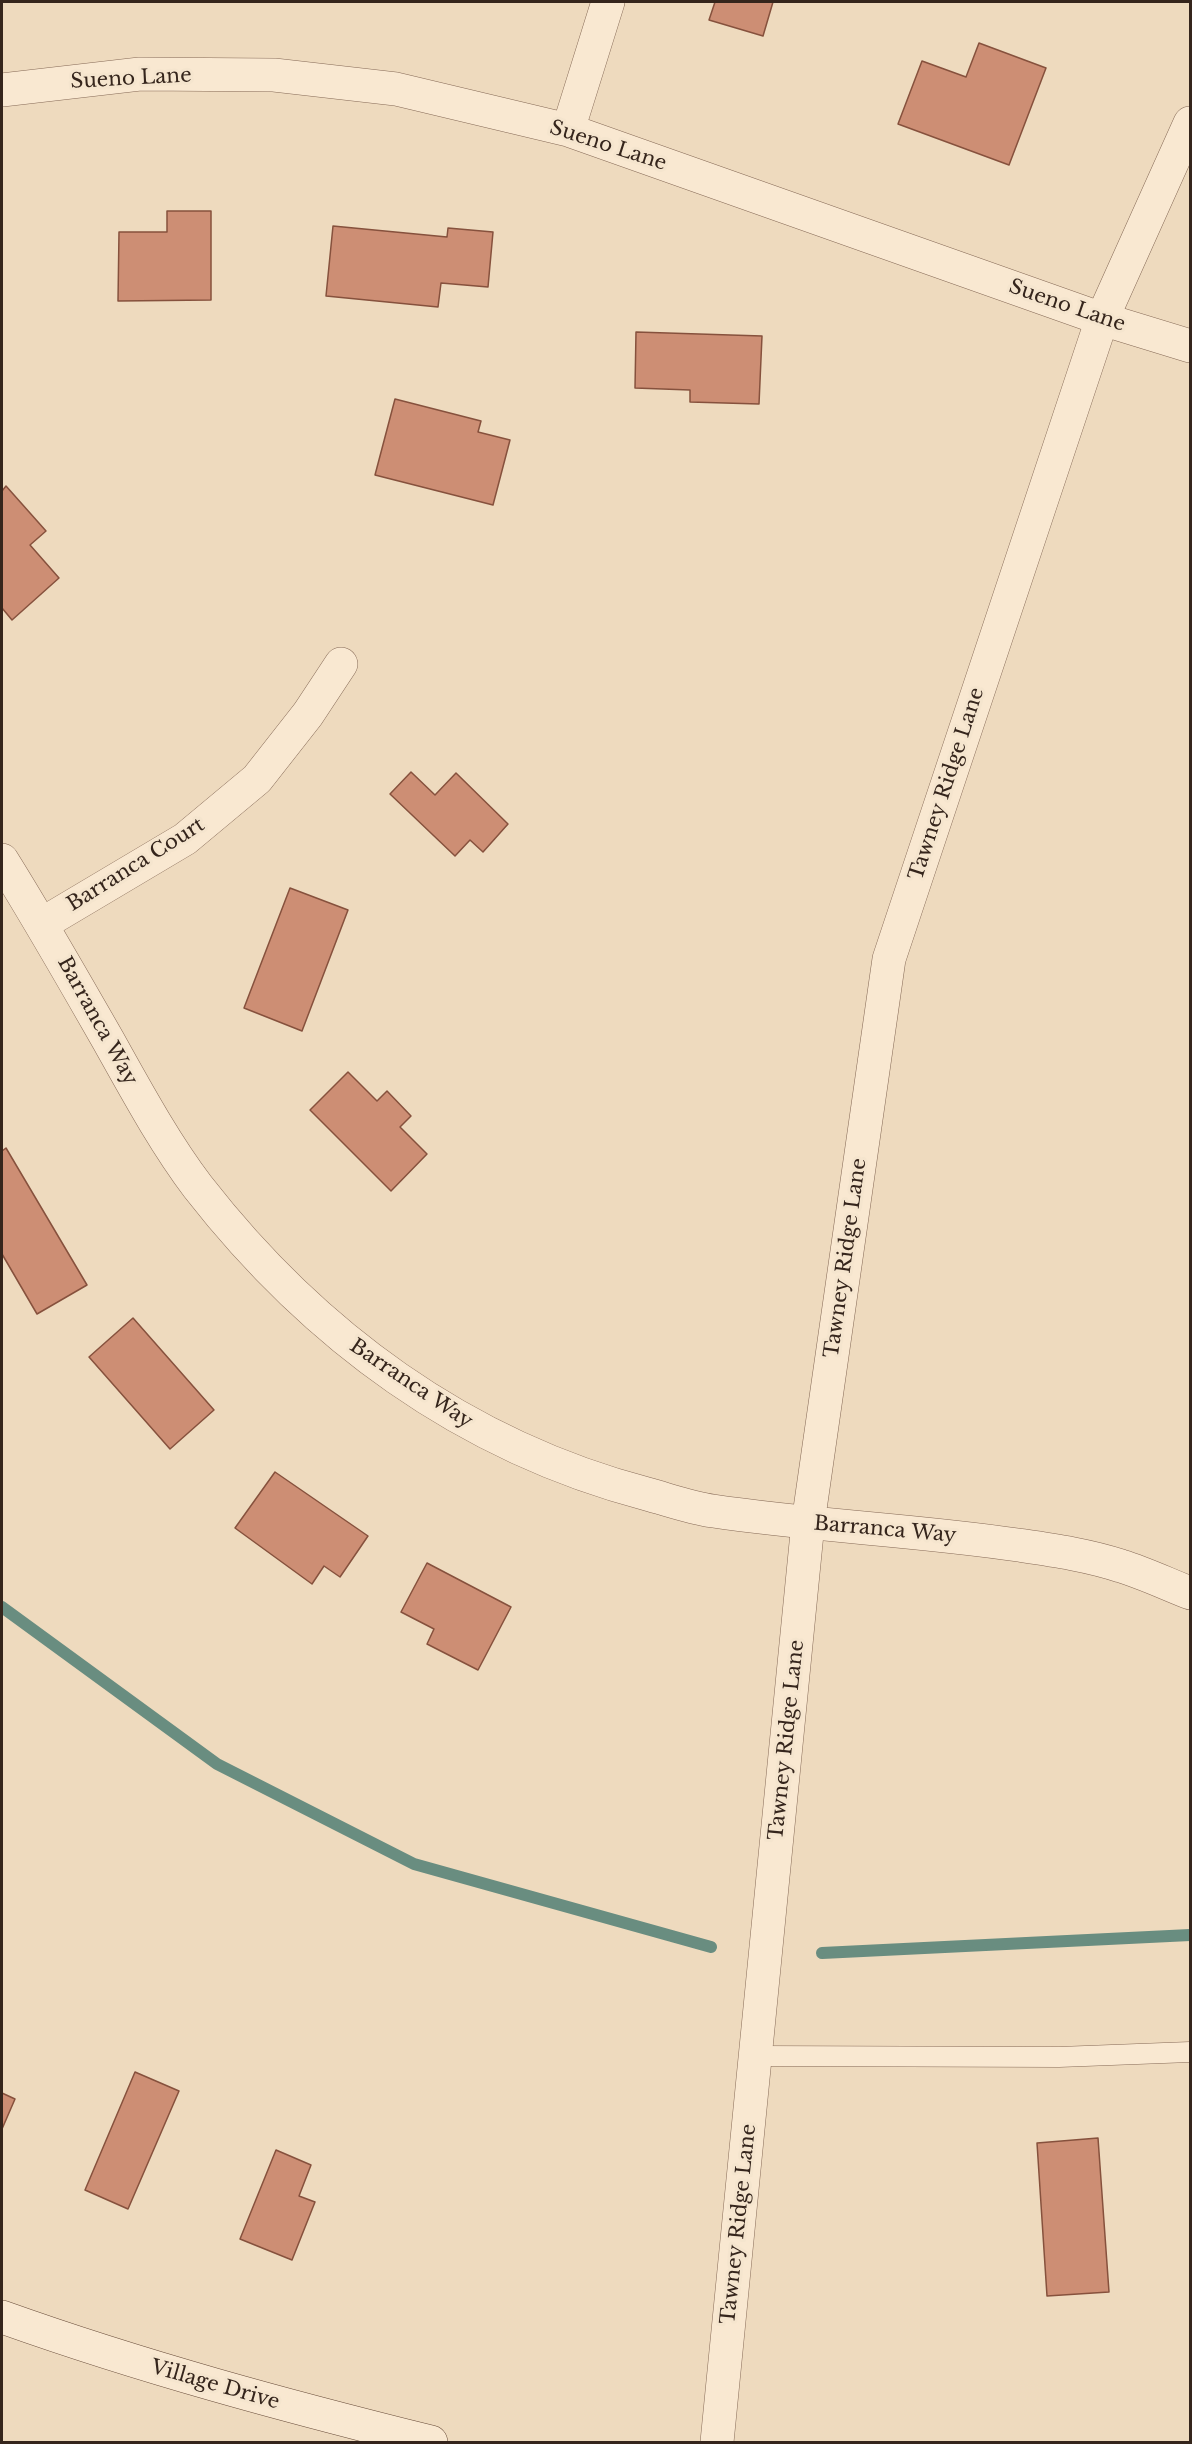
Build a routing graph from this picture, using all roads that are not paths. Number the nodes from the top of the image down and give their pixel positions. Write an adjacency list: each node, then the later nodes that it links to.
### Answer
1 (608, 2): 4 (street)
2 (2, 90): 4 (street, Sueno Lane)
3 (1191, 123): 5 (street, Tawney Ridge Lane)
4 (568, 130): 5 (street, Sueno Lane)
5 (1102, 319): 6 (street, Sueno Lane); 10 (street, Tawney Ridge Lane)
6 (1191, 346)
7 (341, 664): 9 (street, Barranca Court)
8 (2, 860): 9 (street, Barranca Way)
9 (42, 924): 10 (street, Barranca Way)
10 (808, 1523): 11 (street, Barranca Way); 13 (street, Tawney Ridge Lane)
11 (1191, 1593)
12 (1191, 2052): 13 (lane)
13 (756, 2056): 16 (street, Tawney Ridge Lane)
14 (2, 2317): 15 (street, Village Drive)
15 (431, 2442)
16 (717, 2442)

